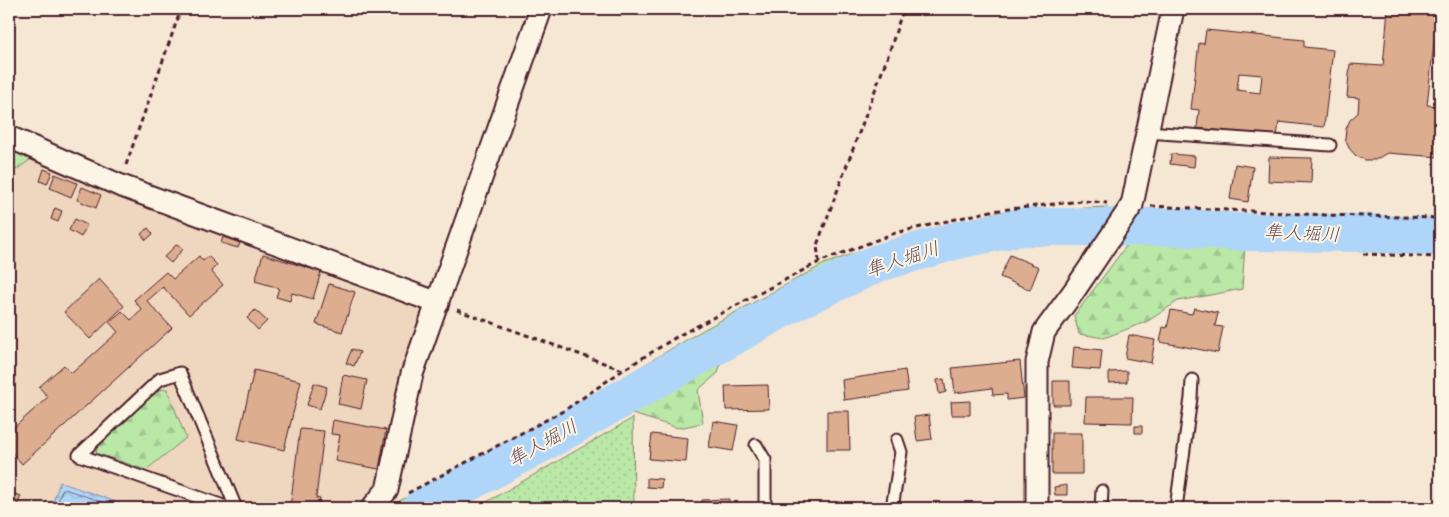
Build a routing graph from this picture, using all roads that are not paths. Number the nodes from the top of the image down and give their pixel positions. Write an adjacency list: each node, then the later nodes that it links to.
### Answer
1 (541, 9): 6 (street)
2 (1173, 9): 3 (street)
3 (1147, 132): 5 (lane); 16 (street)
4 (9, 137): 6 (street)
5 (1330, 145)
6 (438, 303): 13 (street)
7 (1192, 380): 18 (lane)
8 (897, 440): 15 (lane)
9 (756, 445): 14 (lane)
10 (1102, 491): 17 (lane)
11 (229, 508): 12 (lane)
12 (236, 508)
13 (372, 508)
14 (765, 508)
15 (892, 508)
16 (1038, 508)
17 (1101, 508)
18 (1176, 508)

